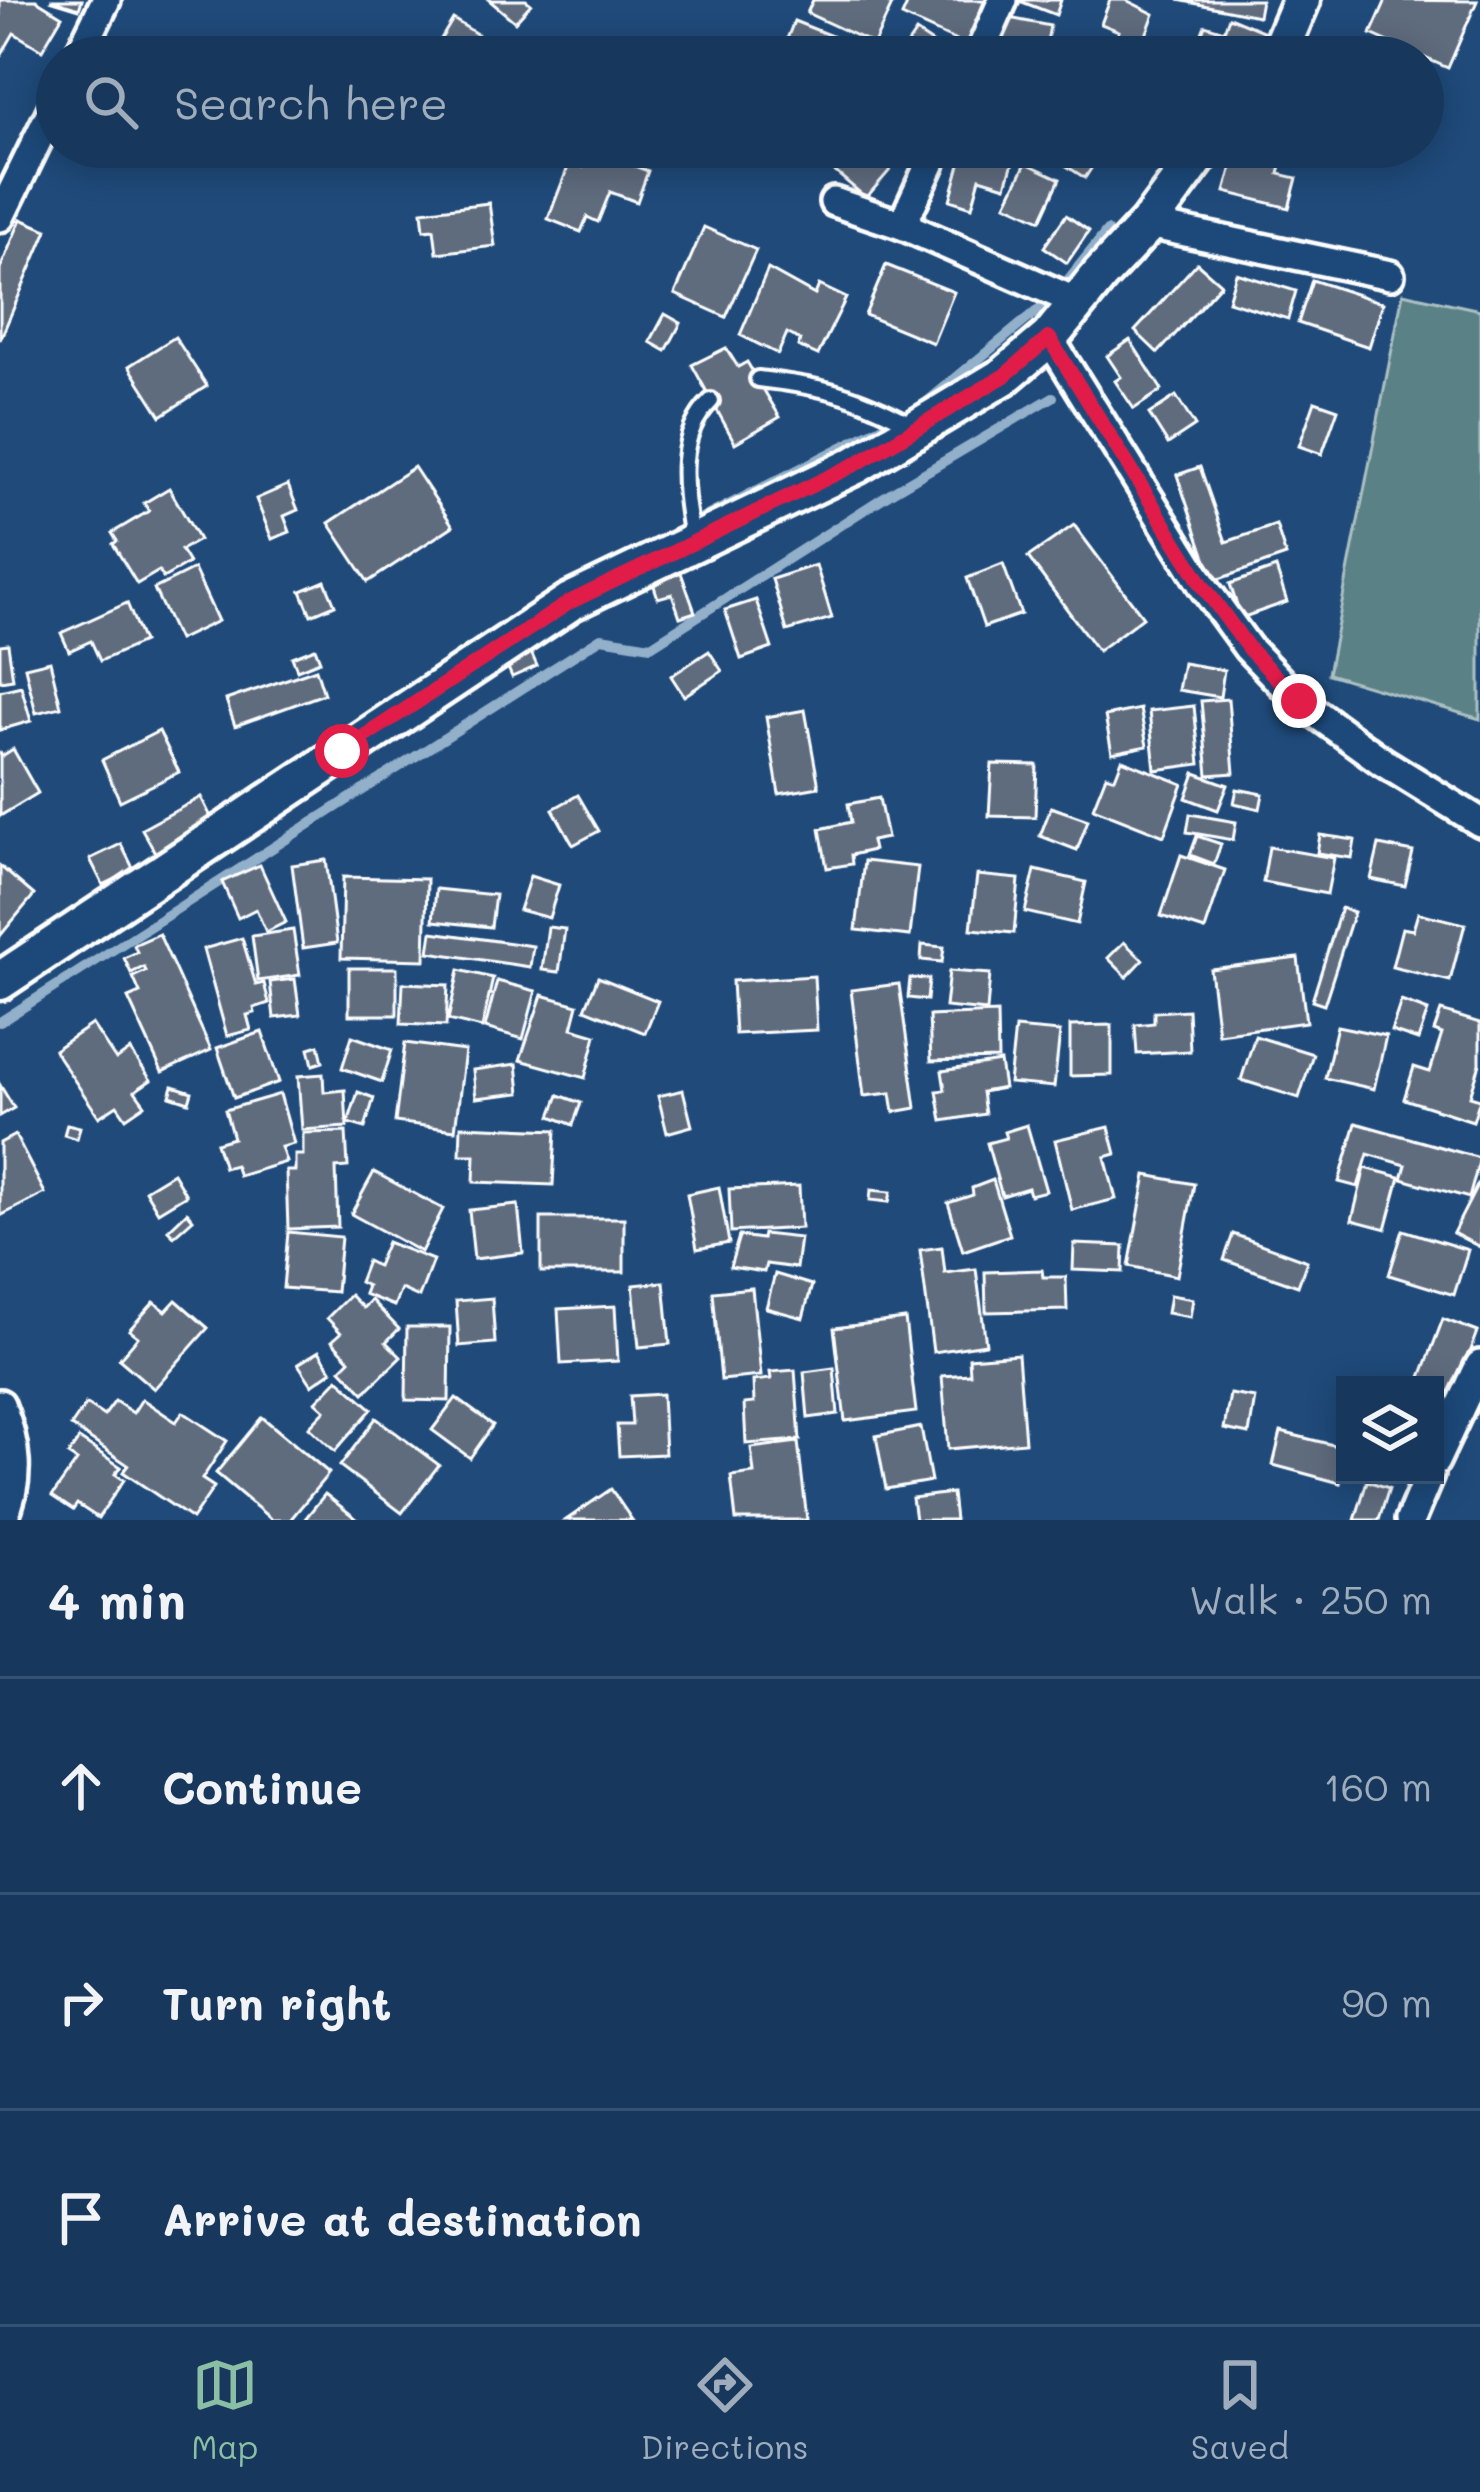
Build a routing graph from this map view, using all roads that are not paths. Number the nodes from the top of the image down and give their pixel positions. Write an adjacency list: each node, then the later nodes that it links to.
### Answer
1 (106, 0): 4 (street)
2 (1004, 0): 5 (street)
3 (1301, 0): 6 (main road)
4 (88, 36)
5 (988, 36)
6 (1285, 36)
7 (36, 143): 11 (street)
8 (928, 168): 13 (street)
9 (1189, 168): 12 (main road)
10 (835, 202): 13 (street)
11 (0, 217)
12 (1148, 224): 14 (street); 15 (main road)
13 (902, 225): 15 (street)
14 (1390, 274)
15 (1077, 302): 16 (main road)
16 (1049, 338): 19 (main road); 21 (street)
17 (758, 379): 19 (lane)
18 (711, 400): 20 (lane)
19 (919, 428): 20 (main road)
20 (693, 545): 22 (main road)
21 (1480, 822)
22 (0, 981)
23 (1480, 1365): 25 (street)
24 (0, 1404): 27 (street)
25 (1444, 1442)
26 (1425, 1484): 28 (street)
27 (2, 1520)
28 (1410, 1520)

